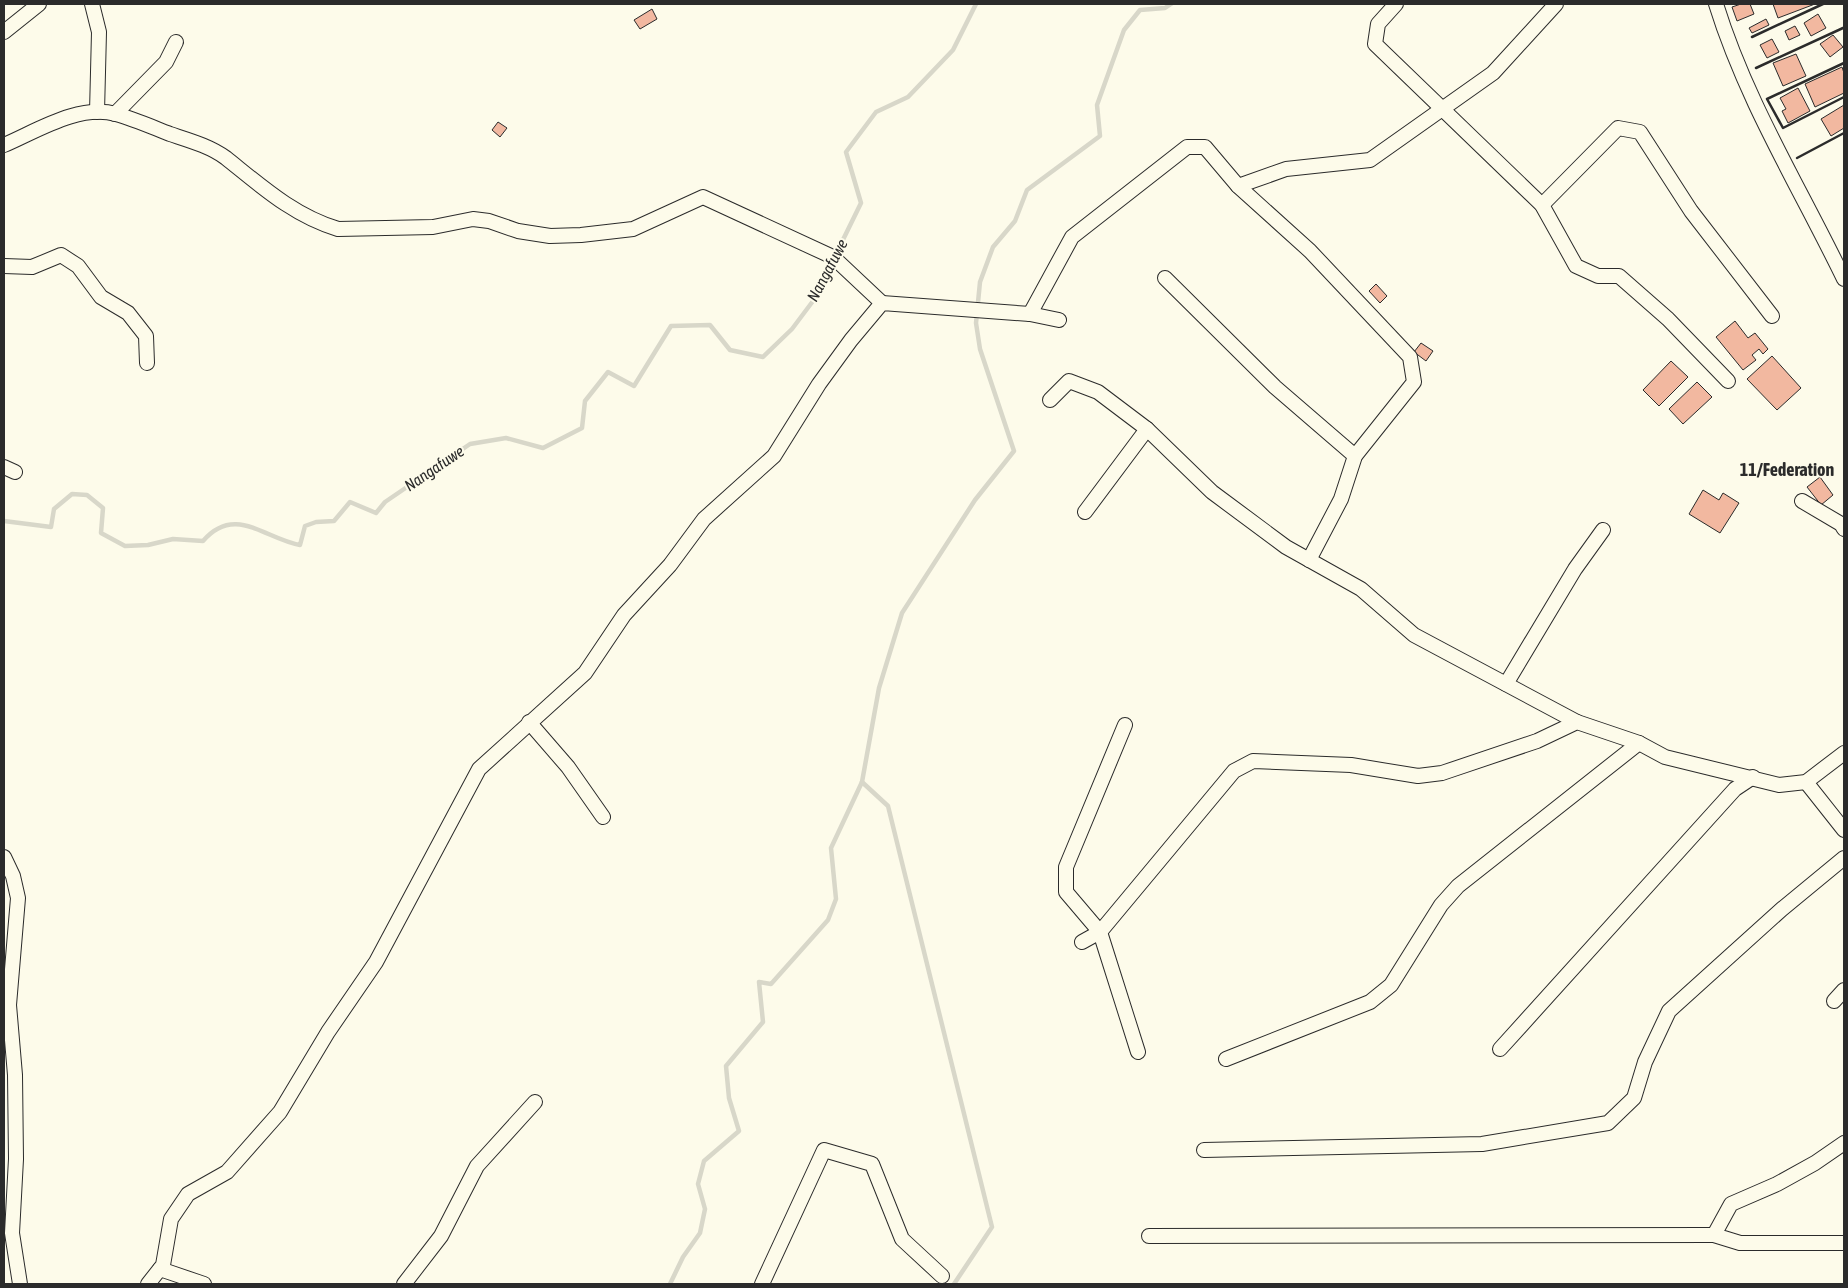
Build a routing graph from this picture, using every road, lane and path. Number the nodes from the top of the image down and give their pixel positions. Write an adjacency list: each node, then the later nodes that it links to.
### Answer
1 (39, 4): 6 (street)
2 (92, 4): 9 (street)
3 (1396, 4): 8 (street)
4 (1556, 4): 8 (street)
5 (1716, 4): 16 (street)
6 (4, 32)
7 (176, 42): 10 (street)
8 (1441, 110): 12 (street); 13 (street)
9 (97, 112): 10 (street); 11 (street)
10 (115, 114): 17 (street)
11 (4, 145)
12 (1238, 186): 18 (street); 25 (street)
13 (1542, 205): 19 (street); 22 (street)
14 (4, 266): 21 (street)
15 (1165, 278): 25 (street)
16 (1844, 279)
17 (882, 303): 18 (street); 32 (street)
18 (1030, 314): 20 (street)
19 (1772, 316)
20 (1059, 320)
21 (147, 363)
22 (1728, 381)
23 (1050, 400): 24 (street)
24 (1147, 429): 27 (street); 30 (street)
25 (1355, 456): 30 (street)
26 (1802, 501): 28 (street)
27 (1085, 512)
28 (1844, 529)
29 (1603, 530): 31 (street)
30 (1309, 560): 31 (street)
31 (1506, 684): 33 (street)
32 (529, 722): 39 (street); 56 (street)
33 (1577, 722): 35 (street); 43 (street)
34 (1125, 725): 43 (street)
35 (1638, 743): 37 (street); 49 (street)
36 (1844, 753): 38 (street)
37 (1753, 777): 38 (street); 47 (street)
38 (1806, 782): 40 (street)
39 (603, 817)
40 (1844, 830)
41 (4, 857): 58 (street)
42 (1844, 858): 52 (street)
43 (1100, 932): 44 (street); 48 (street)
44 (1082, 942)
45 (1844, 990): 46 (street)
46 (1834, 1001)
47 (1500, 1049)
48 (1138, 1052)
49 (1226, 1060)
50 (535, 1102): 61 (street)
51 (1844, 1144): 53 (street)
52 (1204, 1150)
53 (1714, 1235): 54 (street); 55 (street)
54 (1149, 1236)
55 (1844, 1243)
56 (160, 1269): 59 (street); 60 (street)
57 (942, 1276): 62 (street)
58 (20, 1284)
59 (148, 1284)
60 (204, 1284)
61 (404, 1284)
62 (762, 1284)

